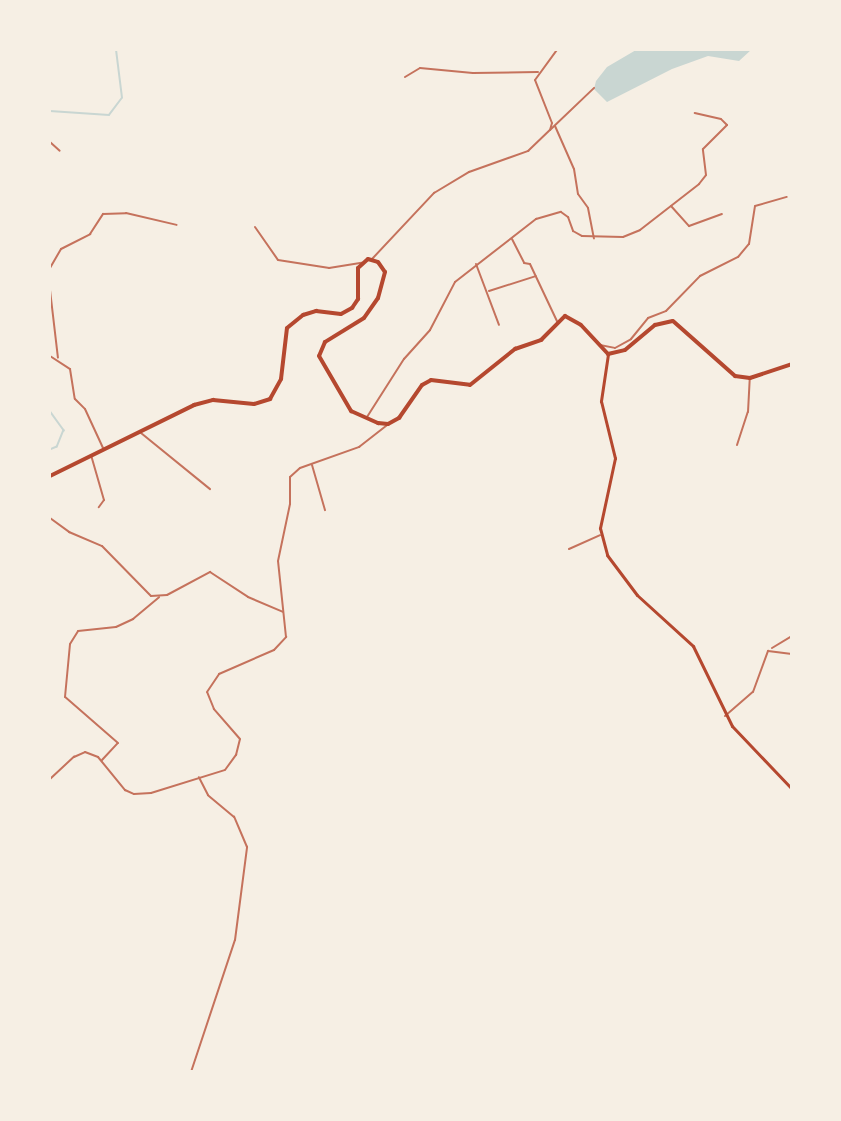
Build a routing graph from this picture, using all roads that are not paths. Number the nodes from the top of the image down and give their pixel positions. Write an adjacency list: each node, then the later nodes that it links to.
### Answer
1 (557, 50): 2 (street)
2 (538, 72): 3 (street); 7 (street)
3 (405, 77)
4 (594, 88): 6 (street)
5 (694, 112): 11 (street)
6 (555, 126): 7 (street); 16 (street)
7 (550, 130): 17 (street)
8 (50, 142): 9 (street)
9 (60, 151)
10 (787, 197): 26 (street)
11 (671, 206): 12 (street); 16 (street)
12 (722, 214)
13 (177, 225): 20 (street)
14 (255, 227): 18 (street)
15 (512, 239): 16 (street); 19 (street); 21 (street)
16 (595, 239)
17 (372, 259): 18 (highway); 32 (highway)
18 (362, 262): 34 (highway)
19 (476, 264): 23 (street); 32 (street)
20 (50, 268)
21 (536, 276): 23 (street); 24 (street)
22 (50, 290): 29 (street)
23 (489, 291): 25 (street)
24 (557, 321): 26 (highway); 33 (highway)
25 (499, 325)
26 (597, 344): 27 (highway)
27 (608, 354): 31 (highway); 44 (main road)
28 (50, 356): 29 (street)
29 (58, 358): 36 (street)
30 (792, 364): 31 (highway)
31 (750, 378): 35 (street)
32 (366, 420): 33 (highway)
33 (388, 424): 38 (street)
34 (139, 431): 36 (highway); 40 (street)
35 (737, 445)
36 (103, 448): 37 (highway)
37 (91, 455): 39 (highway); 41 (street)
38 (312, 465): 42 (street); 47 (street)
39 (50, 476)
40 (210, 489)
41 (99, 507)
42 (325, 510)
43 (50, 518): 46 (street)
44 (600, 535): 45 (street); 51 (main road)
45 (569, 549)
46 (159, 597): 47 (street); 52 (street)
47 (284, 612): 53 (street)
48 (792, 636): 49 (street)
49 (769, 650): 50 (street); 51 (street)
50 (792, 654)
51 (725, 716): 55 (main road)
52 (102, 760): 53 (street); 54 (street)
53 (199, 777): 56 (street)
54 (50, 779)
55 (792, 789)
56 (191, 1071)

